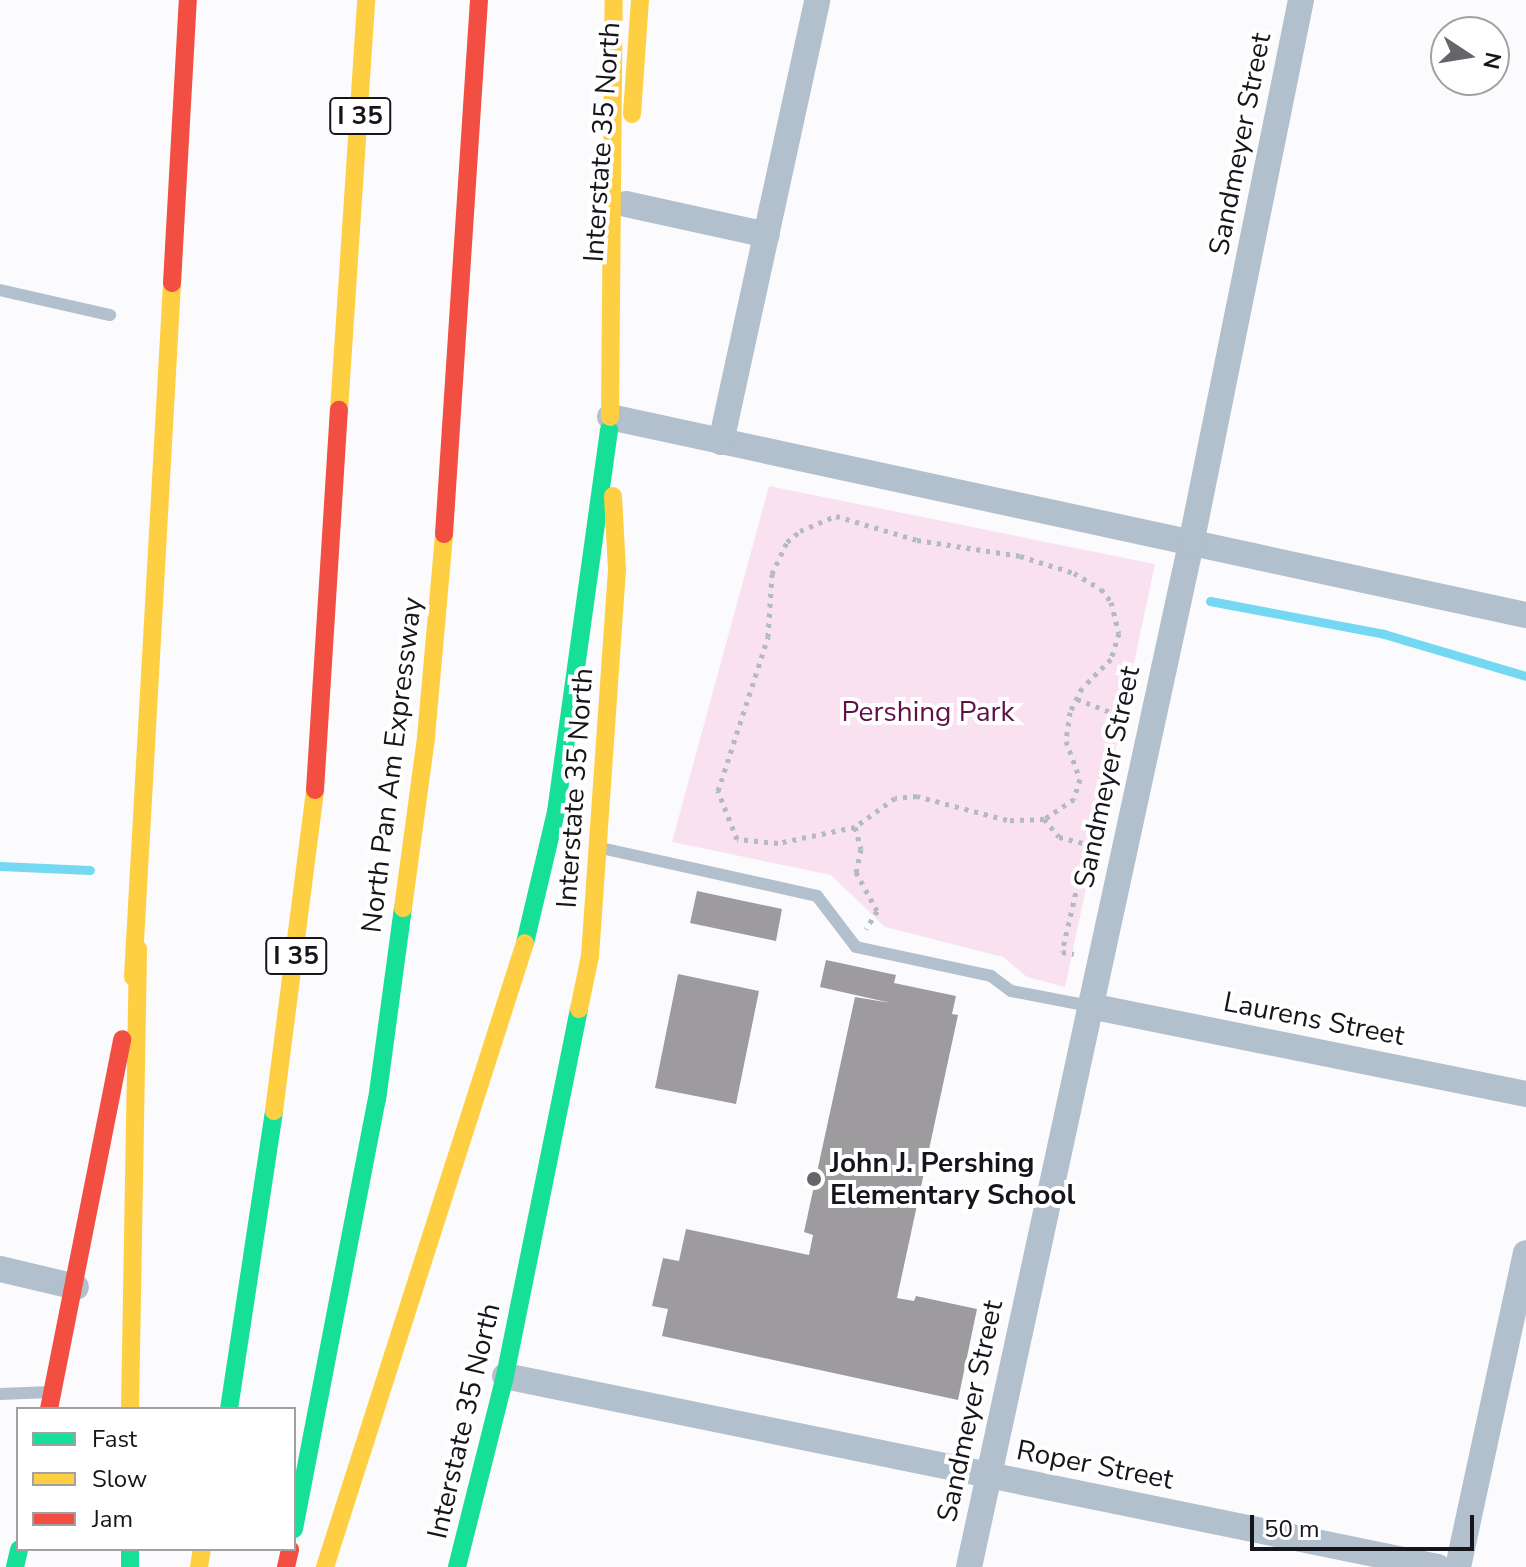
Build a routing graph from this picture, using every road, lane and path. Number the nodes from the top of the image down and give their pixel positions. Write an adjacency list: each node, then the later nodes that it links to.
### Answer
1 (188, 0): 22 (main road)
2 (366, 0): 33 (main road, I 35)
3 (479, 0): 35 (main road, North Pan Am Expressway)
4 (614, 0): 12 (main road)
5 (640, 0): 8 (main road, Interstate 35 North)
6 (817, 0): 9 (street)
7 (1301, 0): 14 (street, Sandmeyer Street)
8 (626, 204): 9 (street); 12 (main road, Interstate 35 North)
9 (767, 235): 13 (street)
10 (0, 290): 11 (lane)
11 (110, 315)
12 (610, 424): 13 (street); 20 (main road, Interstate 35 North); 36 (main road)
13 (721, 442): 14 (street)
14 (1191, 544): 15 (street); 17 (street, Sandmeyer Street)
15 (1526, 615)
16 (1077, 699): 17 (path); 18 (path); 19 (path)
17 (1151, 723): 23 (street, Sandmeyer Street)
18 (1044, 819): 19 (path); 23 (path)
19 (855, 827): 21 (path)
20 (601, 848): 21 (lane); 29 (main road, Interstate 35 North)
21 (856, 947): 24 (lane)
22 (138, 949): 28 (main road); 32 (main road)
23 (1100, 960): 24 (street, Sandmeyer Street)
24 (1090, 1006): 25 (street, Laurens Street); 34 (street, Sandmeyer Street)
25 (1526, 1094)
26 (1526, 1253): 40 (street)
27 (0, 1269): 28 (street)
28 (76, 1287): 31 (main road)
29 (505, 1376): 34 (street, Roper Street); 37 (main road, Interstate 35 North)
30 (0, 1394): 31 (lane)
31 (51, 1400)
32 (130, 1407)
33 (229, 1407)
34 (989, 1476): 38 (street, Sandmeyer Street); 39 (street, Roper Street)
35 (296, 1519)
36 (325, 1567)
37 (457, 1567)
38 (969, 1567)
39 (1438, 1567)
40 (1458, 1567)

